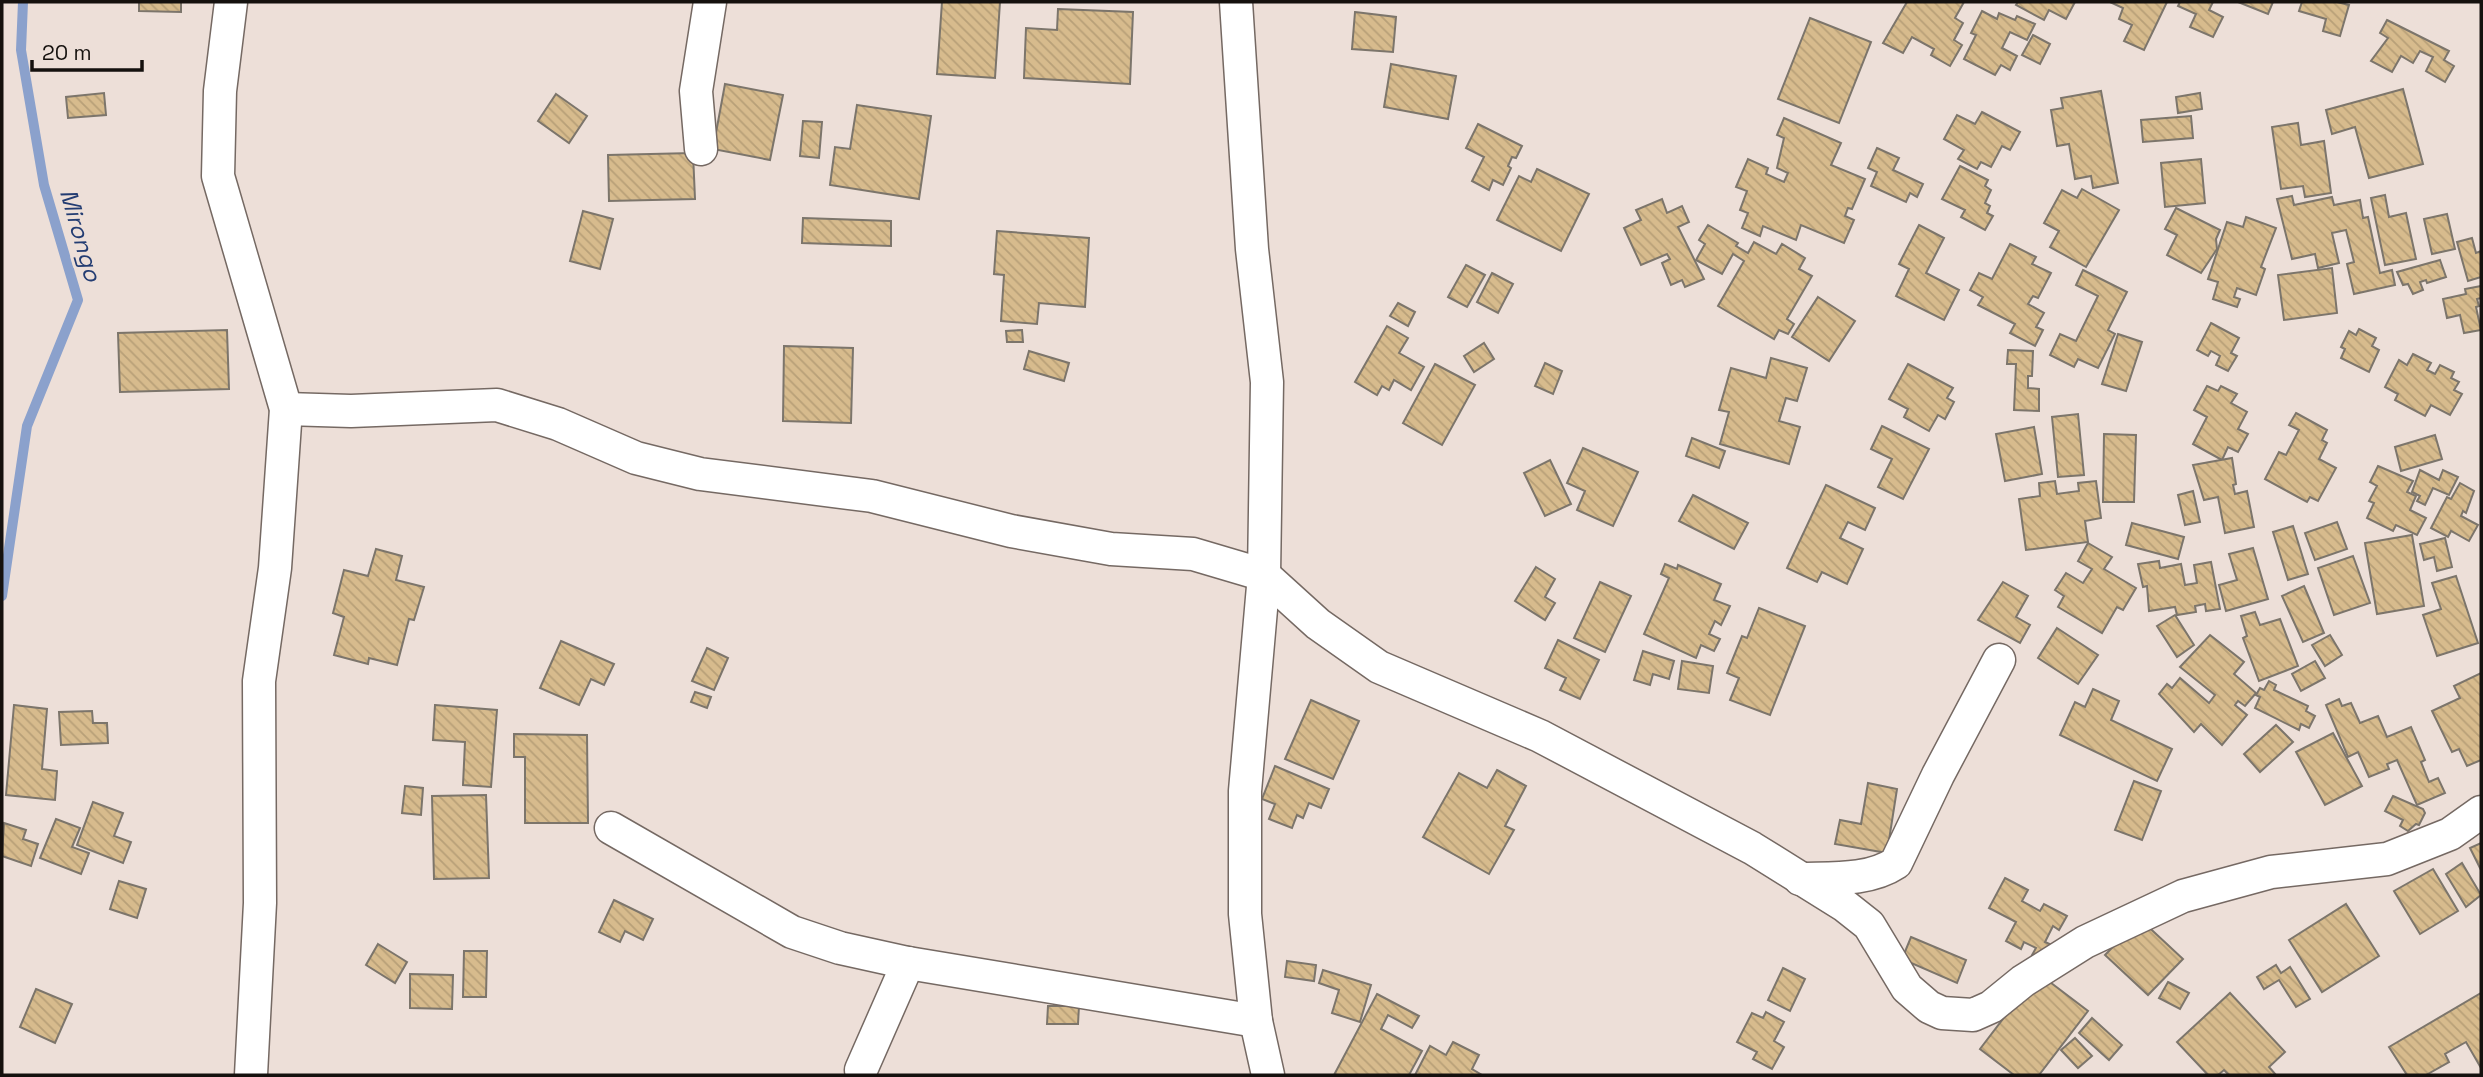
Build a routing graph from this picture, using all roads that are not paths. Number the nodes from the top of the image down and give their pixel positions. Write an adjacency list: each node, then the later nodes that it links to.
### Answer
1 (231, 2): 5 (street)
2 (710, 2): 4 (street)
3 (1236, 2): 6 (street)
4 (701, 149)
5 (286, 409): 6 (street); 14 (street)
6 (1264, 575): 10 (street); 12 (street)
7 (1999, 660): 10 (street)
8 (2481, 812): 10 (street)
9 (611, 828): 11 (street)
10 (1800, 879)
11 (908, 964): 12 (street); 13 (street)
12 (1256, 1021): 15 (street)
13 (861, 1070)
14 (251, 1075)
15 (1268, 1075)

